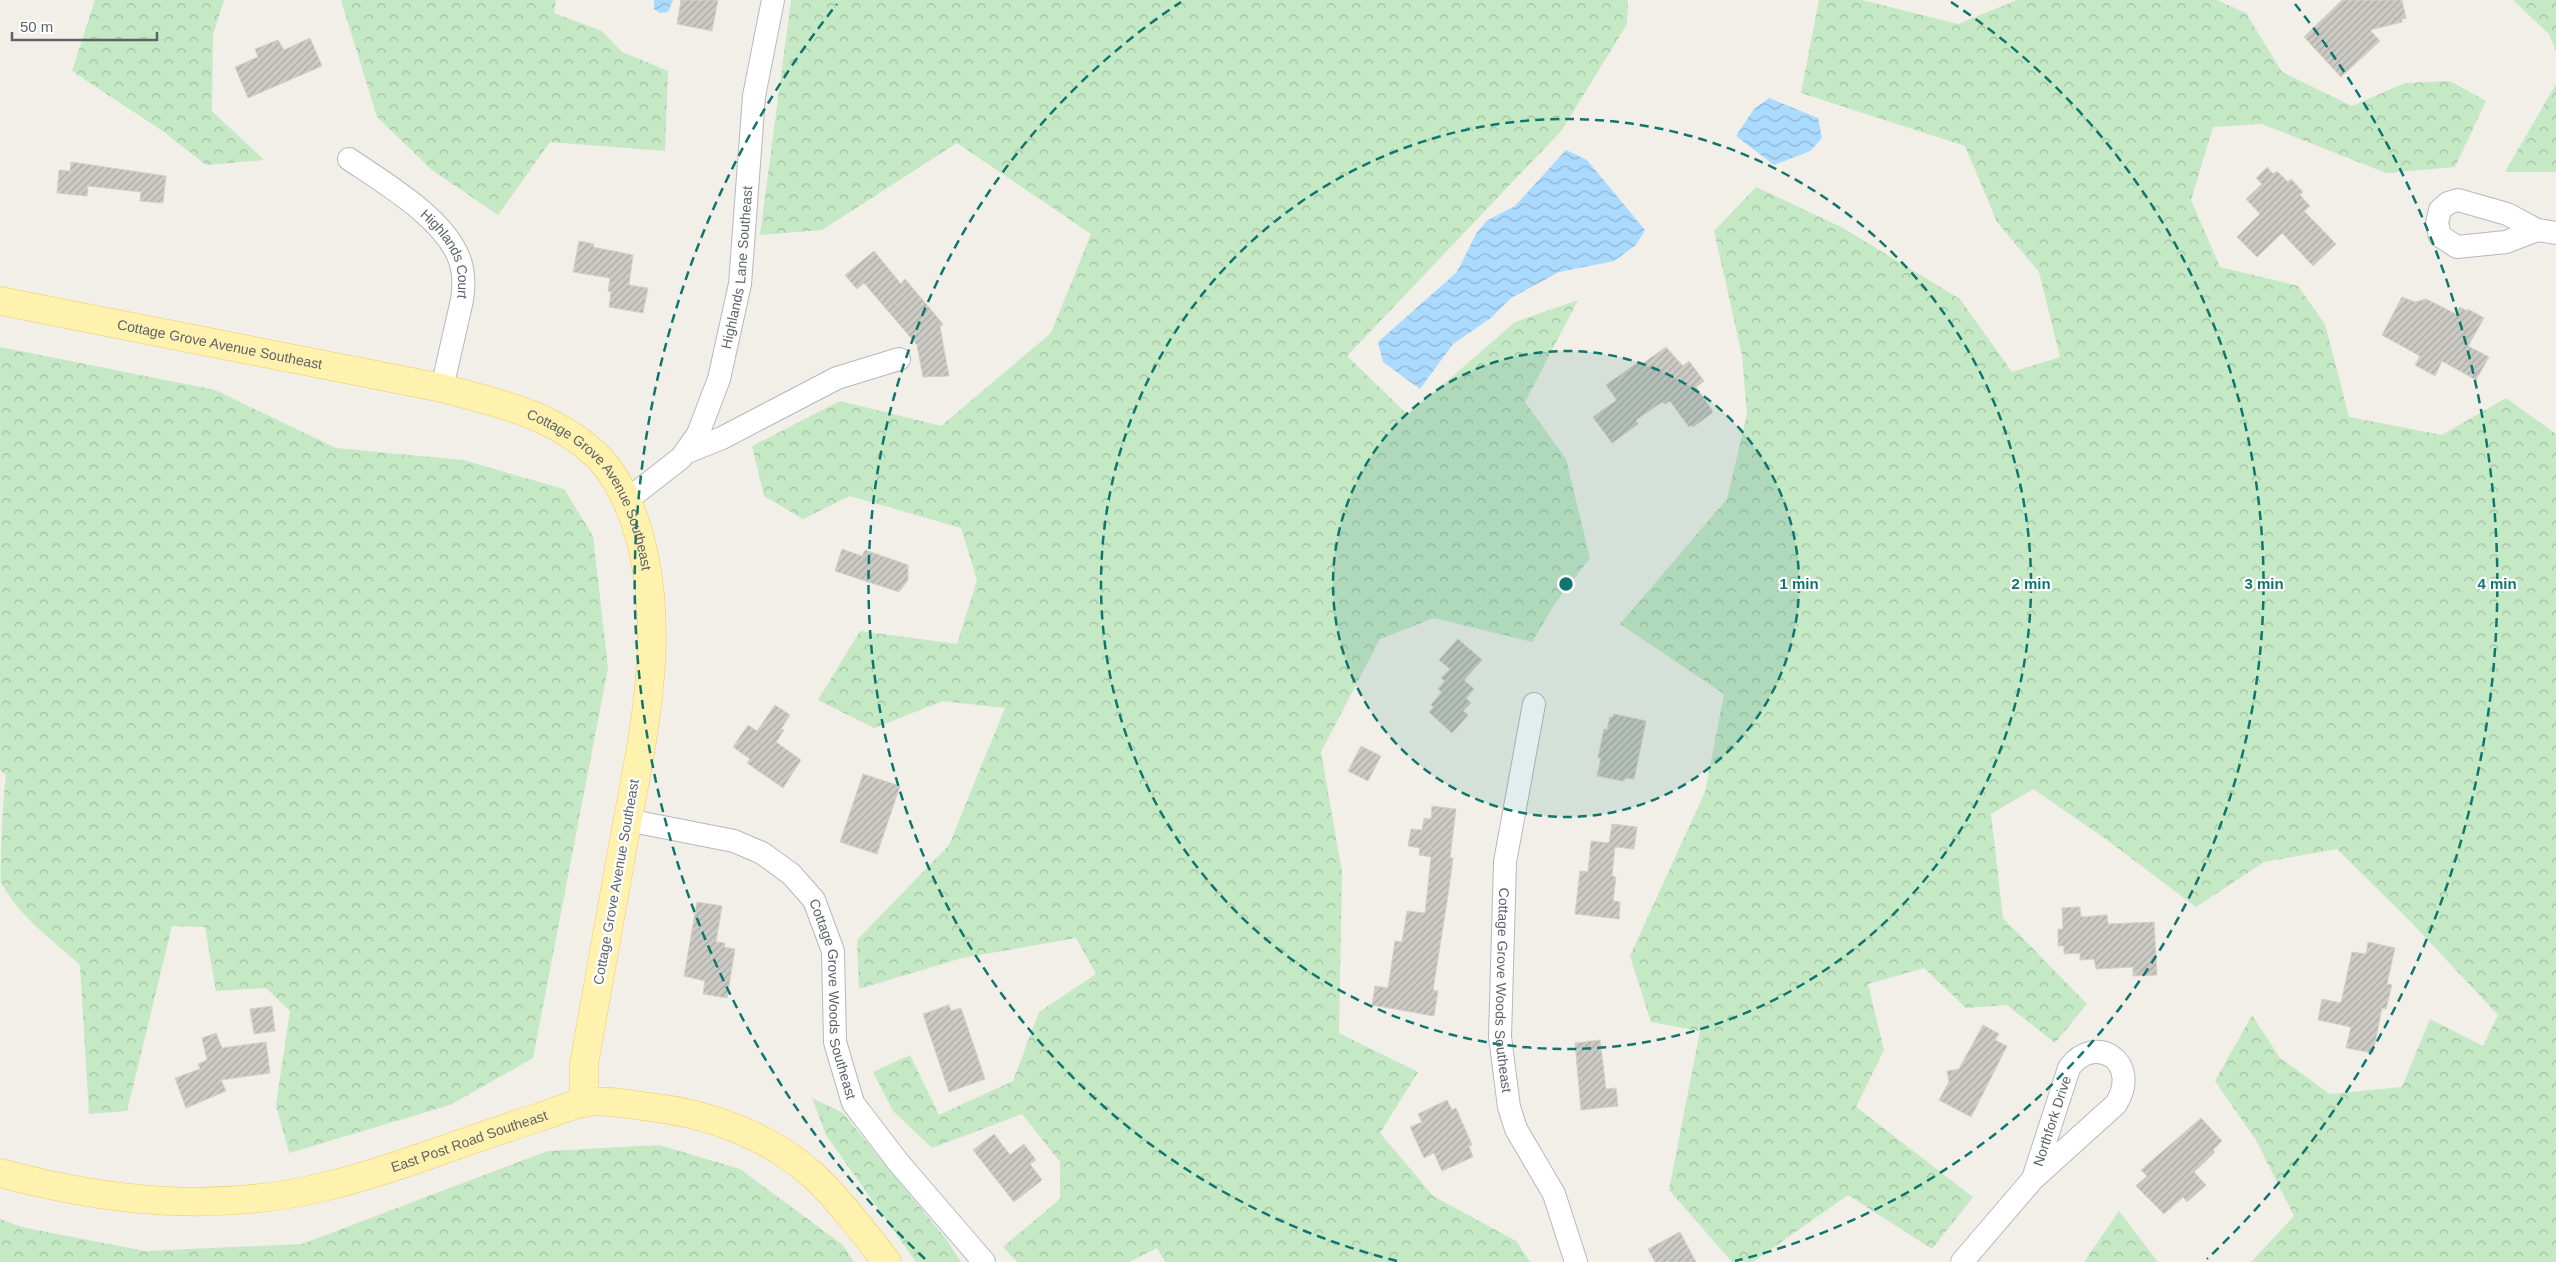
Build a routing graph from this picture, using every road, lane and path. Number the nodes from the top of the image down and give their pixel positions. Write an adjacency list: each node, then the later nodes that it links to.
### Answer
1 (773, 0): 6 (street, Highlands Lane Southeast)
2 (349, 159): 5 (street, Highlands Court)
3 (0, 301): 5 (main road, Cottage Grove Avenue Southeast)
4 (899, 359): 6 (street)
5 (442, 388): 7 (main road, Cottage Grove Avenue Southeast)
6 (685, 453): 7 (street, Highlands Lane Southeast)
7 (627, 500): 9 (main road, Cottage Grove Avenue Southeast)
8 (1534, 704): 15 (street, Cottage Grove Woods Southeast)
9 (627, 820): 10 (main road, Cottage Grove Avenue Southeast); 14 (street, Cottage Grove Woods Southeast)
10 (584, 1103): 11 (main road, East Post Road Southeast); 13 (main road, East Post Road Southeast)
11 (0, 1174)
12 (2033, 1179): 12 (street, Northfork Drive); 16 (street, Northfork Drive)
13 (887, 1262)
14 (984, 1262)
15 (1576, 1262)
16 (1962, 1262)

